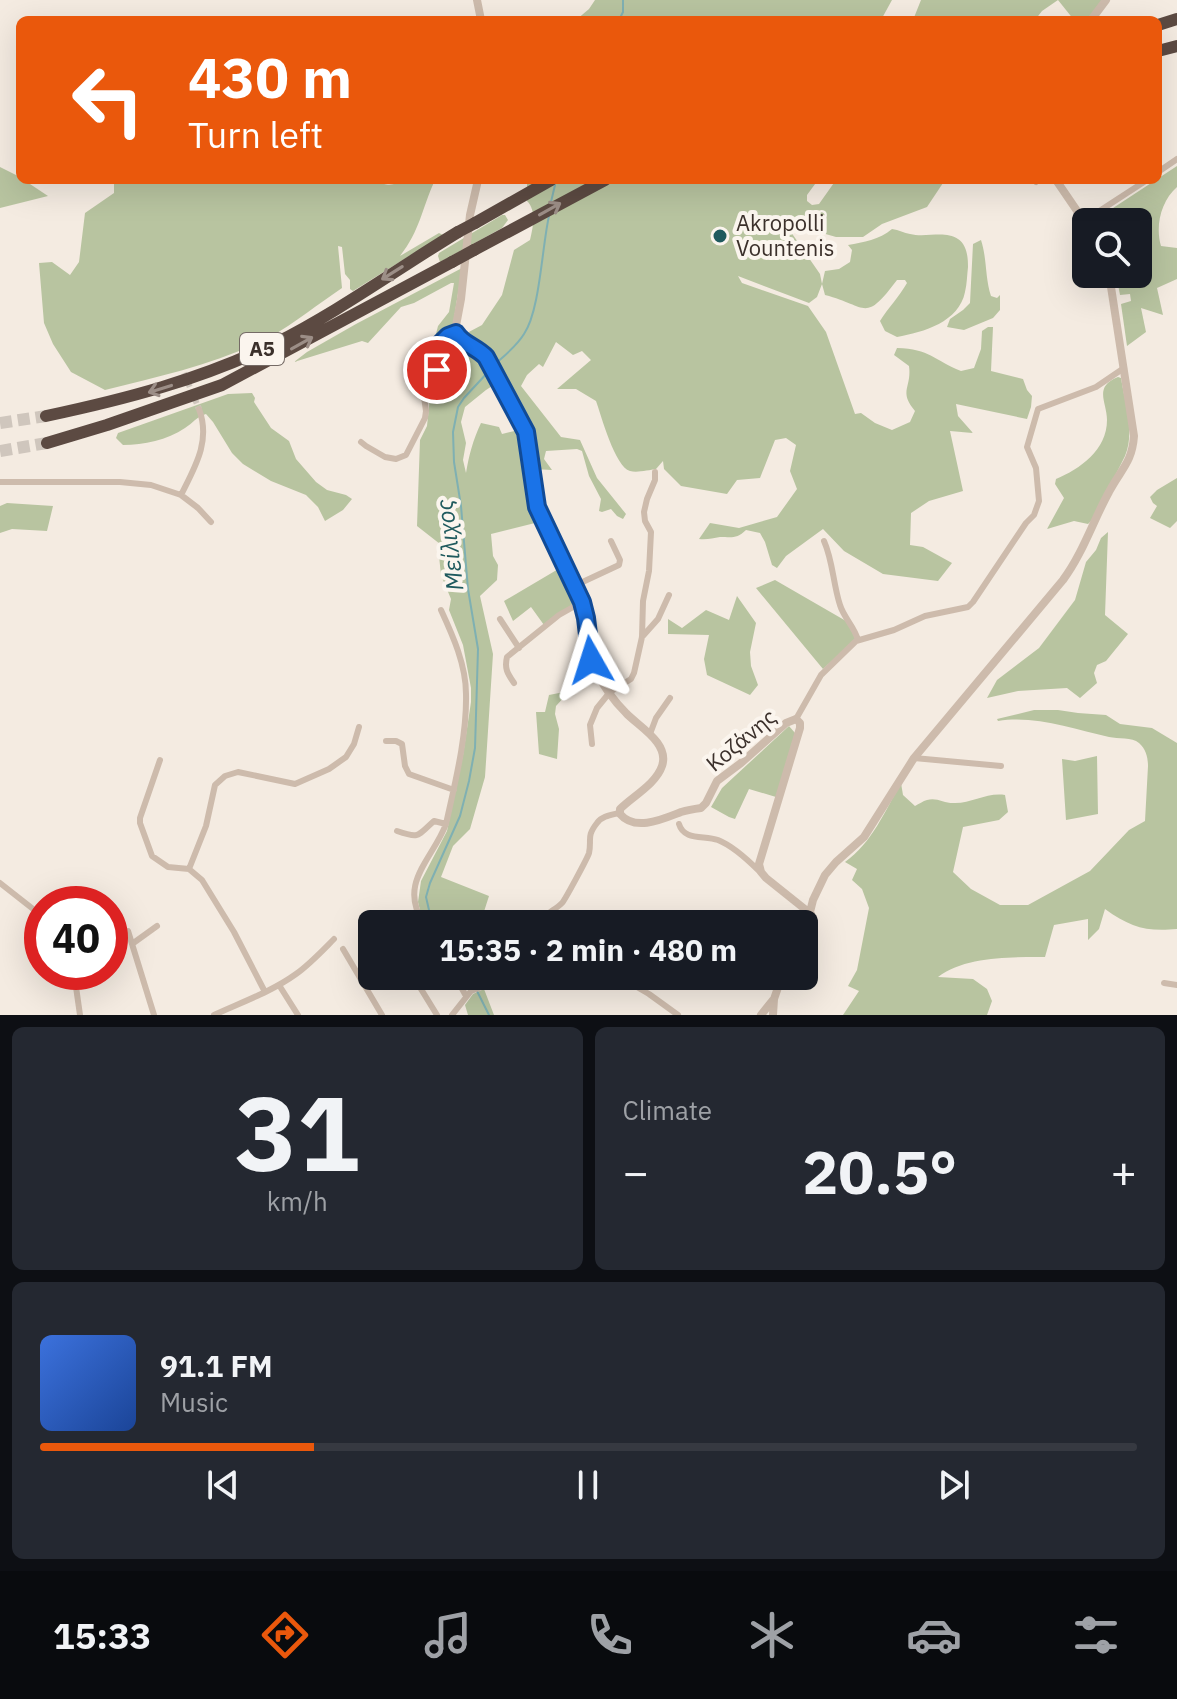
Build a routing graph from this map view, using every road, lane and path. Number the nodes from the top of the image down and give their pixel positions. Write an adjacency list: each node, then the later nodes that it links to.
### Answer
1 (477, 184): 9 (street)
2 (543, 184): 12 (highway, Α5, one-way to 12, bridge)
3 (596, 184): 14 (highway, Α5, one-way to 3, bridge)
4 (1059, 184): 6 (street)
5 (1141, 184): 7 (street)
6 (1075, 208)
7 (1107, 208)
8 (1111, 288): 10 (street)
9 (456, 333): 13 (street); 21 (street)
10 (1124, 368): 27 (street); 37 (street)
11 (199, 409): 17 (street)
12 (46, 416)
13 (361, 442)
14 (47, 443)
15 (655, 472): 26 (street)
16 (0, 482): 17 (street)
17 (181, 495): 18 (street)
18 (211, 522)
19 (611, 541): 21 (street)
20 (824, 541): 27 (street)
21 (574, 586): 23 (street)
22 (669, 595): 26 (street)
23 (582, 602): 28 (street); 30 (street)
24 (441, 610): 40 (street)
25 (500, 619): 28 (street)
26 (642, 637): 30 (street)
27 (858, 640): 32 (street)
28 (519, 648): 29 (street)
29 (514, 683)
30 (610, 692): 34 (street); 36 (street)
31 (670, 698): 34 (street)
32 (796, 719): 41 (street, Κοζάνης); 46 (street, Κοζάνης)
33 (359, 727): 45 (street)
34 (650, 734): 41 (street)
35 (386, 741): 40 (street)
36 (592, 744)
37 (914, 758): 39 (street); 52 (street)
38 (160, 760): 45 (street)
39 (1001, 766)
40 (454, 790): 42 (street)
41 (619, 813): 50 (street)
42 (446, 824): 44 (street); 49 (street)
43 (679, 824): 46 (street)
44 (397, 831)
45 (189, 869): 67 (street)
46 (762, 874): 51 (street)
47 (0, 883): 48 (street)
48 (24, 902)
49 (417, 910)
50 (552, 910)
51 (806, 910)
52 (812, 910)
53 (157, 926): 56 (street)
54 (128, 931): 56 (street)
55 (334, 939): 59 (street)
56 (132, 944): 71 (street)
57 (343, 949): 74 (street)
58 (1164, 983): 60 (street)
59 (279, 985): 67 (street); 73 (street)
60 (1177, 985)
61 (76, 990): 70 (street)
62 (422, 990): 75 (street)
63 (463, 990): 68 (street)
64 (474, 990): 68 (street)
65 (642, 990): 77 (street)
66 (777, 990): 69 (street)
67 (265, 992): 72 (street)
68 (466, 996): 76 (street)
69 (774, 999): 78 (street); 79 (street)
70 (80, 1015)
71 (154, 1015)
72 (214, 1015)
73 (298, 1015)
74 (382, 1015)
75 (437, 1015)
76 (452, 1015)
77 (678, 1015)
78 (761, 1015)
79 (773, 1015)

